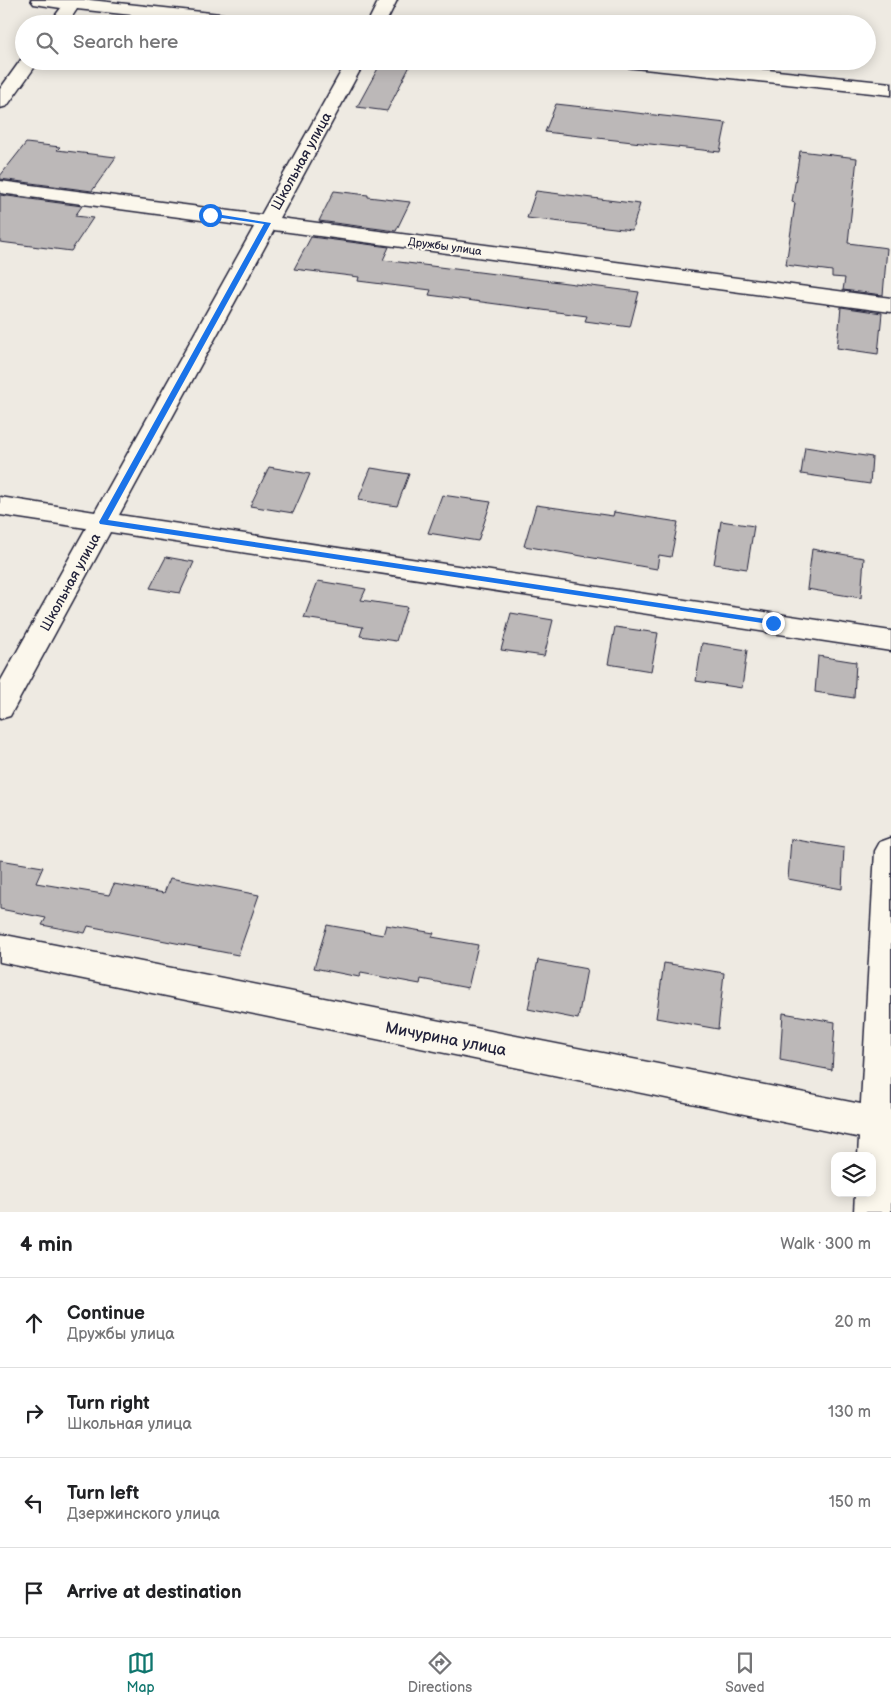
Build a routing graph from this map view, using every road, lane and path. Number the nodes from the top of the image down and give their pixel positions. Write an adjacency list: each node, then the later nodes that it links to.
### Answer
1 (388, 0): 5 (street)
2 (57, 1): 3 (street); 4 (street)
3 (58, 15)
4 (185, 15)
5 (380, 15)
6 (23, 70): 10 (street)
7 (351, 70): 12 (street, Школьная улица)
8 (710, 70): 9 (street)
9 (891, 89)
10 (0, 102)
11 (0, 187): 12 (street, Дружбы улица)
12 (268, 223): 13 (street, Дружбы улица); 15 (street, Школьная улица)
13 (891, 305)
14 (0, 506): 15 (street)
15 (103, 522): 16 (street); 17 (street, Школьная улица)
16 (891, 640)
17 (0, 708)
18 (891, 851): 20 (street)
19 (0, 948): 20 (street, Мичурина улица)
20 (884, 1126): 21 (street)
21 (873, 1212)

